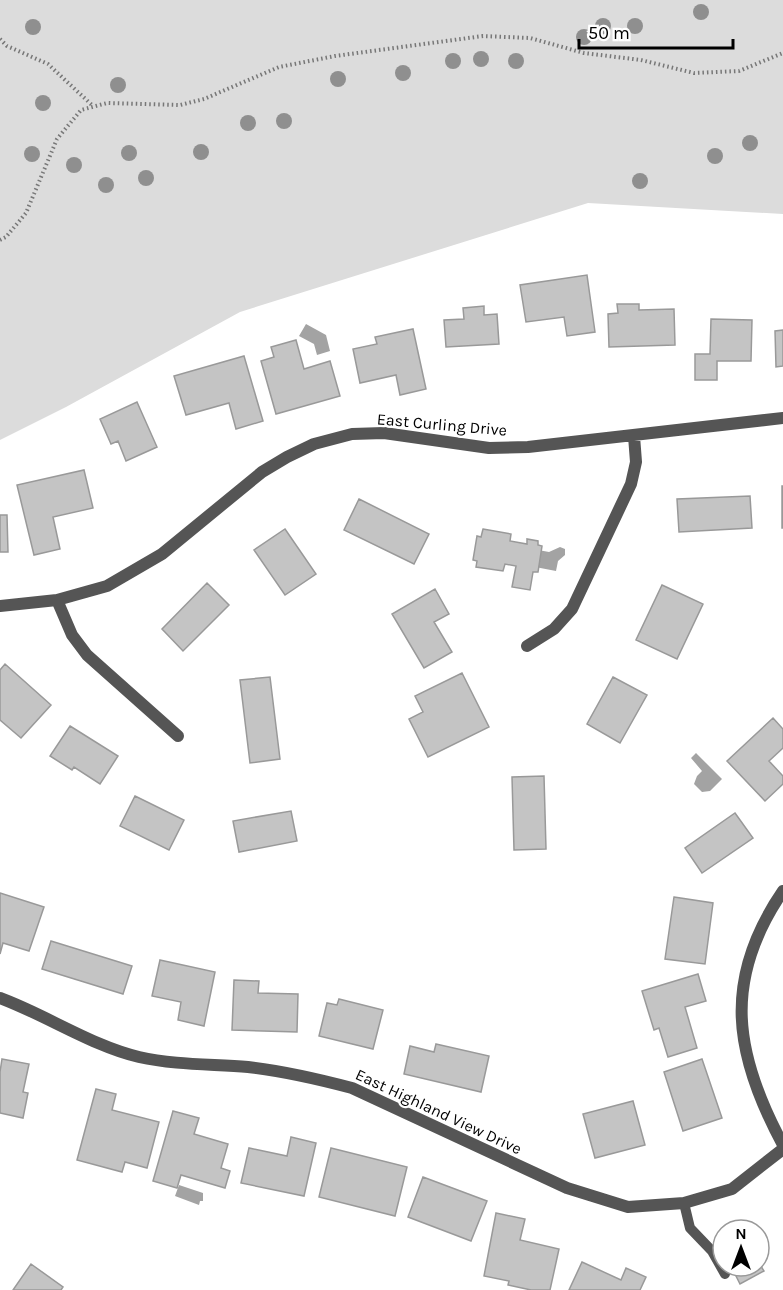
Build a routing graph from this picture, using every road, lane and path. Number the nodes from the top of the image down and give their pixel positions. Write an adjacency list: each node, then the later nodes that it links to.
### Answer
1 (0, 39): 3 (path)
2 (783, 53): 3 (path)
3 (93, 106): 4 (path)
4 (0, 240)
5 (783, 418): 6 (street, East Curling Drive)
6 (634, 436): 7 (street, East Curling Drive); 9 (street)
7 (57, 600): 8 (street, East Curling Drive); 10 (street)
8 (0, 606)
9 (527, 646)
10 (178, 736)
11 (783, 891): 13 (street)
12 (0, 998): 14 (street, East Highland View Drive)
13 (783, 1147): 14 (street, East Highland View Drive)
14 (684, 1203): 15 (lane)
15 (711, 1250)

